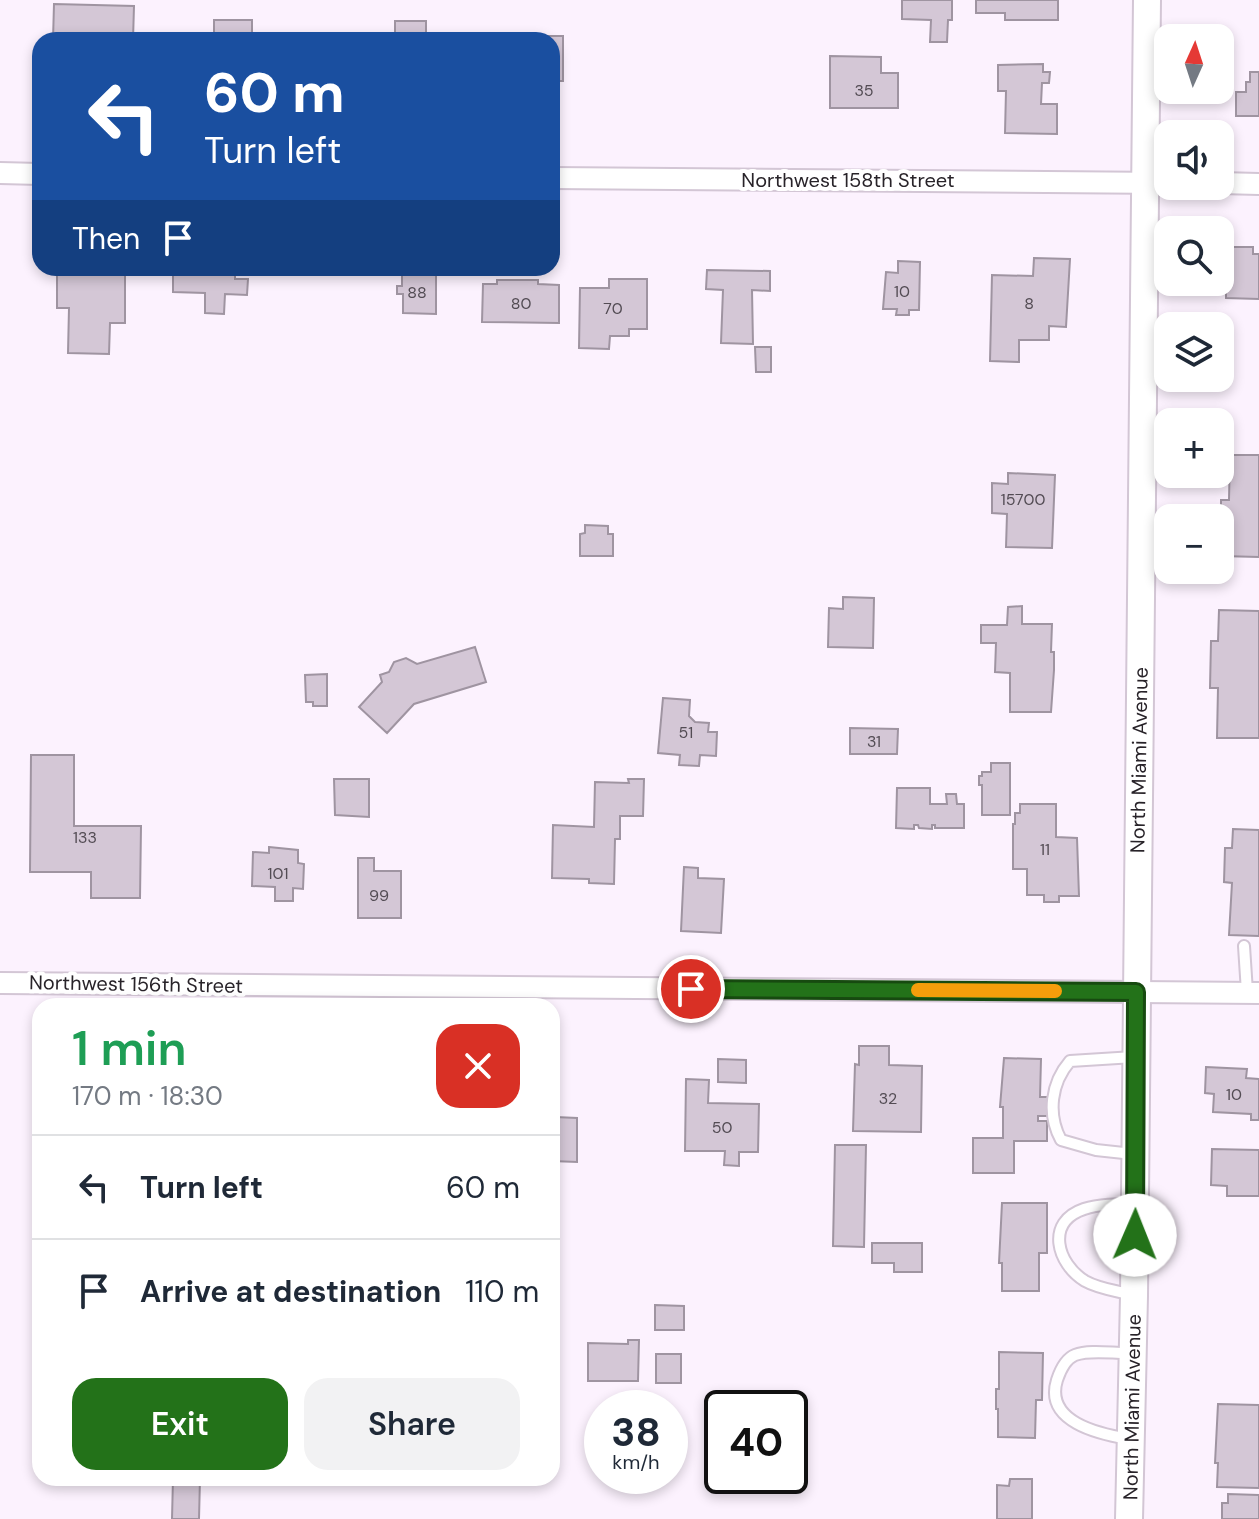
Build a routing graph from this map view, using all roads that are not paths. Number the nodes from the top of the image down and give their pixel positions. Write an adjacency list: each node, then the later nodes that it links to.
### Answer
1 (1147, 0): 2 (street, North Miami Avenue)
2 (1154, 142)
3 (0, 173): 4 (street)
4 (32, 174)
5 (560, 178): 6 (street, Northwest 158th Street)
6 (1154, 182)
7 (1234, 183): 8 (street)
8 (1259, 184)
9 (1156, 200): 12 (street, North Miami Avenue)
10 (1244, 946): 13 (lane)
11 (0, 983): 12 (street, Northwest 156th Street)
12 (1136, 992): 13 (street, Northwest 156th Street); 14 (street, North Miami Avenue)
13 (1253, 992)
14 (1135, 1057): 15 (street, North Miami Avenue); 15 (lane)
15 (1135, 1154): 16 (street, North Miami Avenue)
16 (1135, 1204): 17 (street, North Miami Avenue); 17 (lane)
17 (1134, 1296): 18 (street, North Miami Avenue)
18 (1133, 1353): 19 (street, North Miami Avenue); 19 (lane)
19 (1131, 1439): 20 (street, North Miami Avenue)
20 (1129, 1519)

